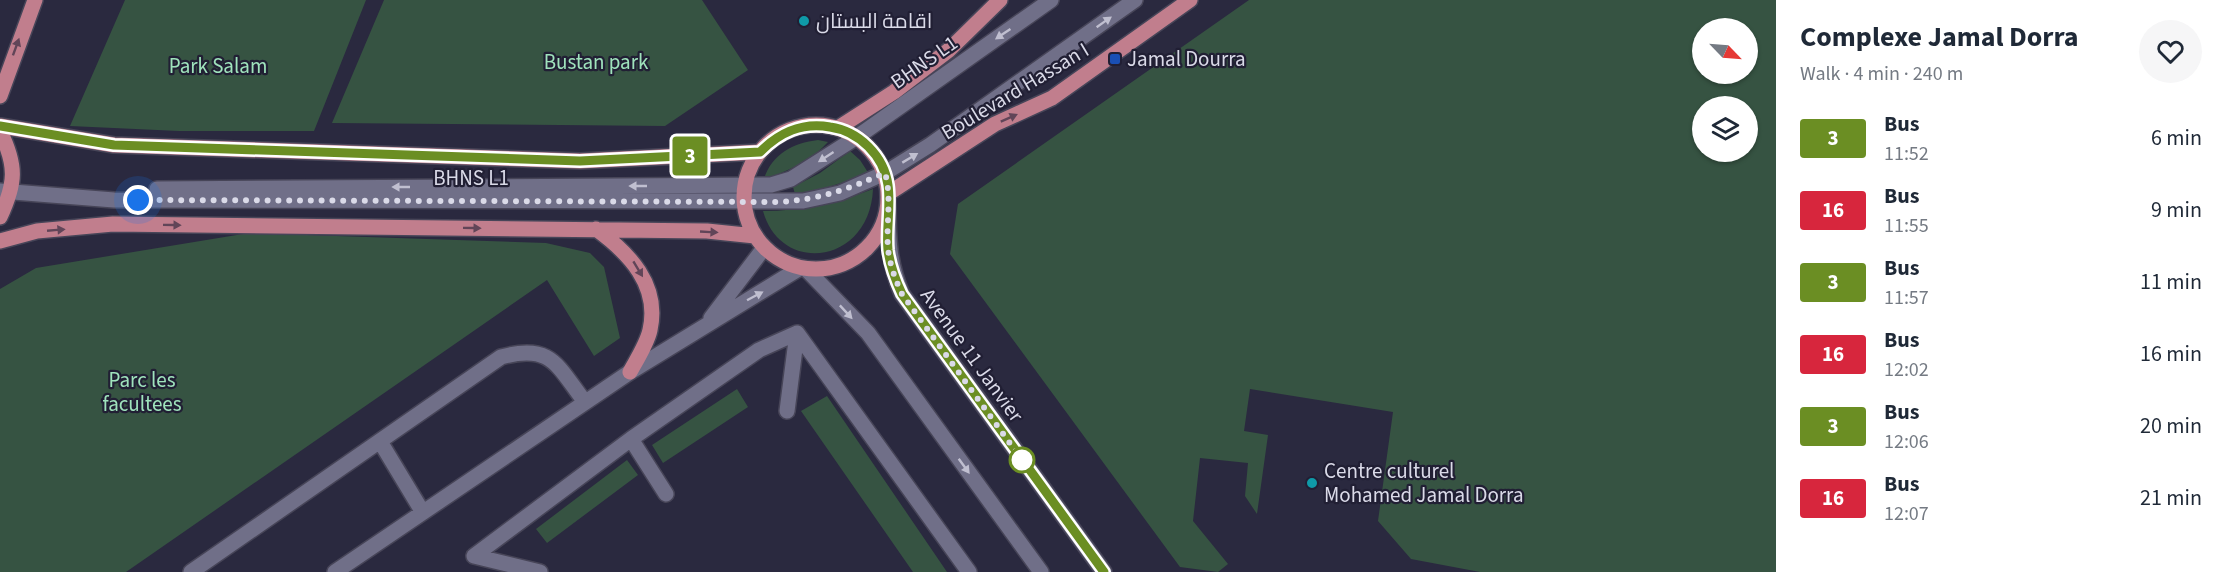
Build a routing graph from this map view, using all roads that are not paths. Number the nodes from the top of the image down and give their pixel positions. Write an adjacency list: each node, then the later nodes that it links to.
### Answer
1 (35, 0): 6 (main road, one-way to 1)
2 (1000, 0): 8 (main road)
3 (1051, 0): 10 (street, BHNS L1, one-way to 10)
4 (1136, 0): 12 (street, BHNS L1, one-way to 4)
5 (1190, 0): 15 (main road, Boulevard Hassan I, one-way to 5)
6 (0, 96)
7 (0, 126): 11 (main road)
8 (838, 128): 10 (main road); 11 (main road)
9 (0, 131): 13 (main road)
10 (857, 137): 12 (main road); 14 (street, BHNS L1, one-way to 14)
11 (760, 152): 14 (main road)
12 (885, 173): 14 (street, BHNS L1); 15 (main road)
13 (6, 188): 14 (street, BHNS L1); 16 (main road)
14 (744, 193): 19 (main road)
15 (888, 200): 20 (main road); 35 (street, Avenue 11 Janvier)
16 (0, 217)
17 (596, 229): 18 (main road, one-way to 17); 19 (main road, one-way to 19); 23 (main road, one-way to 23)
18 (0, 240)
19 (759, 242): 20 (main road); 21 (street)
20 (803, 269): 21 (street, one-way to 20); 34 (street, one-way to 34)
21 (710, 321): 23 (street)
22 (797, 333): 25 (street); 26 (street); 33 (street)
23 (630, 372): 24 (street)
24 (585, 402): 27 (street); 29 (street)
25 (787, 411)
26 (631, 439): 28 (street); 32 (street)
27 (381, 443): 29 (street); 30 (street)
28 (666, 494)
29 (422, 511): 31 (street)
30 (191, 572)
31 (334, 572)
32 (540, 572)
33 (969, 572)
34 (1041, 572)
35 (1104, 572)

